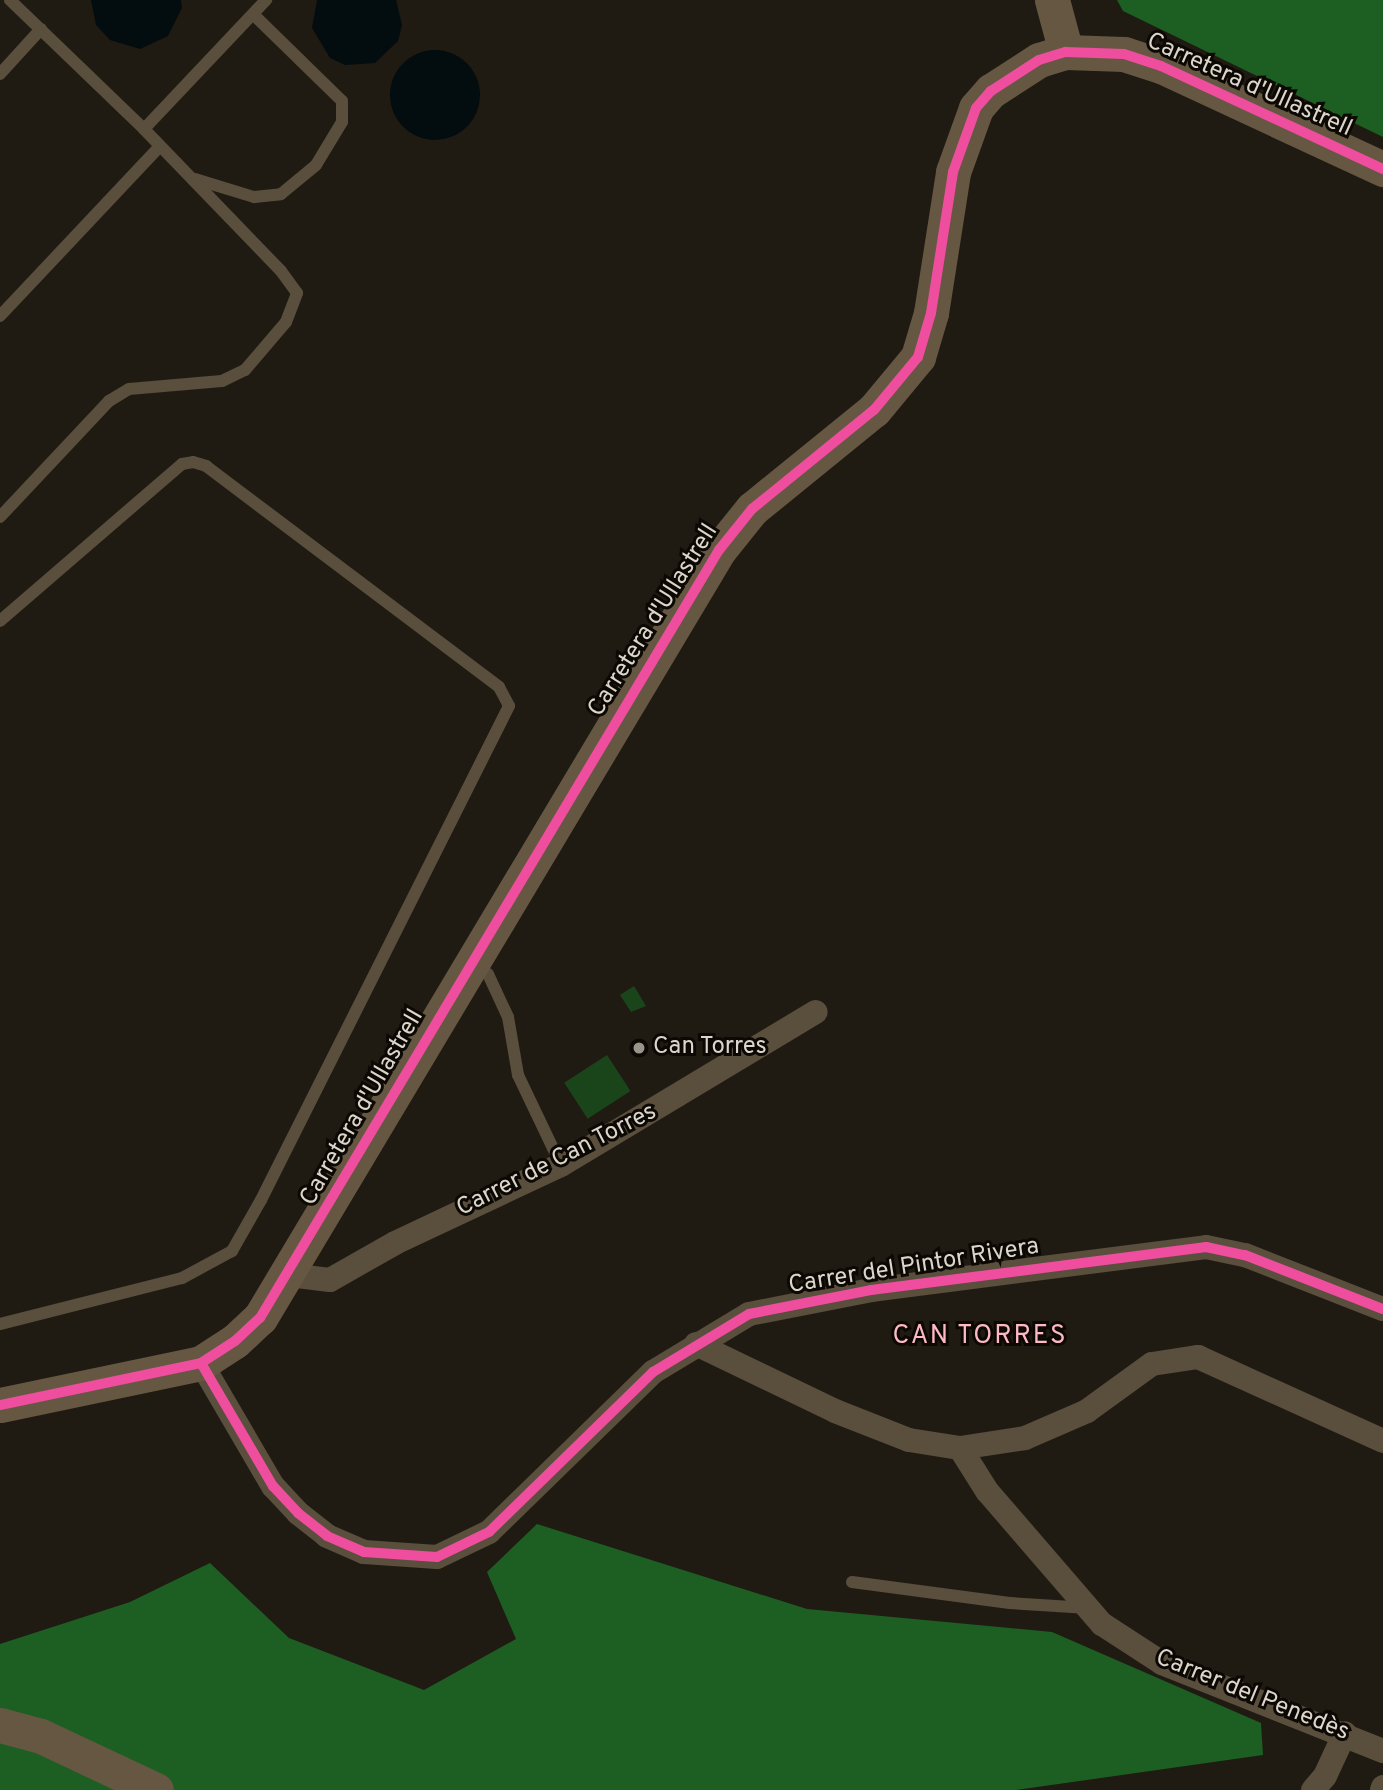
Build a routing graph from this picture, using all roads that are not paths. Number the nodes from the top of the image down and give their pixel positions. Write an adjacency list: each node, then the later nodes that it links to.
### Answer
1 (10, 0): 5 (lane)
2 (266, 0): 4 (lane)
3 (1052, 0): 6 (street)
4 (253, 14): 8 (lane); 11 (lane)
5 (41, 29): 7 (lane); 8 (lane)
6 (1066, 51): 10 (street, Carretera d'Ullastrell); 15 (street, Carretera d'Ullastrell)
7 (0, 74)
8 (144, 129): 9 (lane)
9 (160, 146): 11 (lane); 12 (lane)
10 (1383, 169)
11 (191, 178): 13 (lane)
12 (0, 316)
13 (0, 517)
14 (0, 621): 20 (lane)
15 (473, 962): 17 (lane); 18 (street, Carretera d'Ullastrell)
16 (816, 1012): 17 (street, Carrer de Can Torres)
17 (561, 1165): 18 (street, Carrer de Can Torres)
18 (289, 1275): 22 (street, Carretera d'Ullastrell)
19 (1383, 1309): 21 (street, Carrer del Pintor Rivera)
20 (0, 1324)
21 (696, 1344): 22 (street, Carrer del Pintor Rivera); 25 (street)
22 (201, 1363): 23 (street, Carretera d'Ullastrell)
23 (0, 1405)
24 (1383, 1441): 25 (street)
25 (960, 1448): 27 (street, Carrer del Penedès)
26 (852, 1582): 27 (lane)
27 (1088, 1608): 29 (street, Carrer del Penedès)
28 (0, 1725): 31 (street)
29 (1345, 1733): 30 (street, Carrer del Penedès); 32 (street)
30 (1383, 1751)
31 (156, 1790)
32 (1313, 1790)

